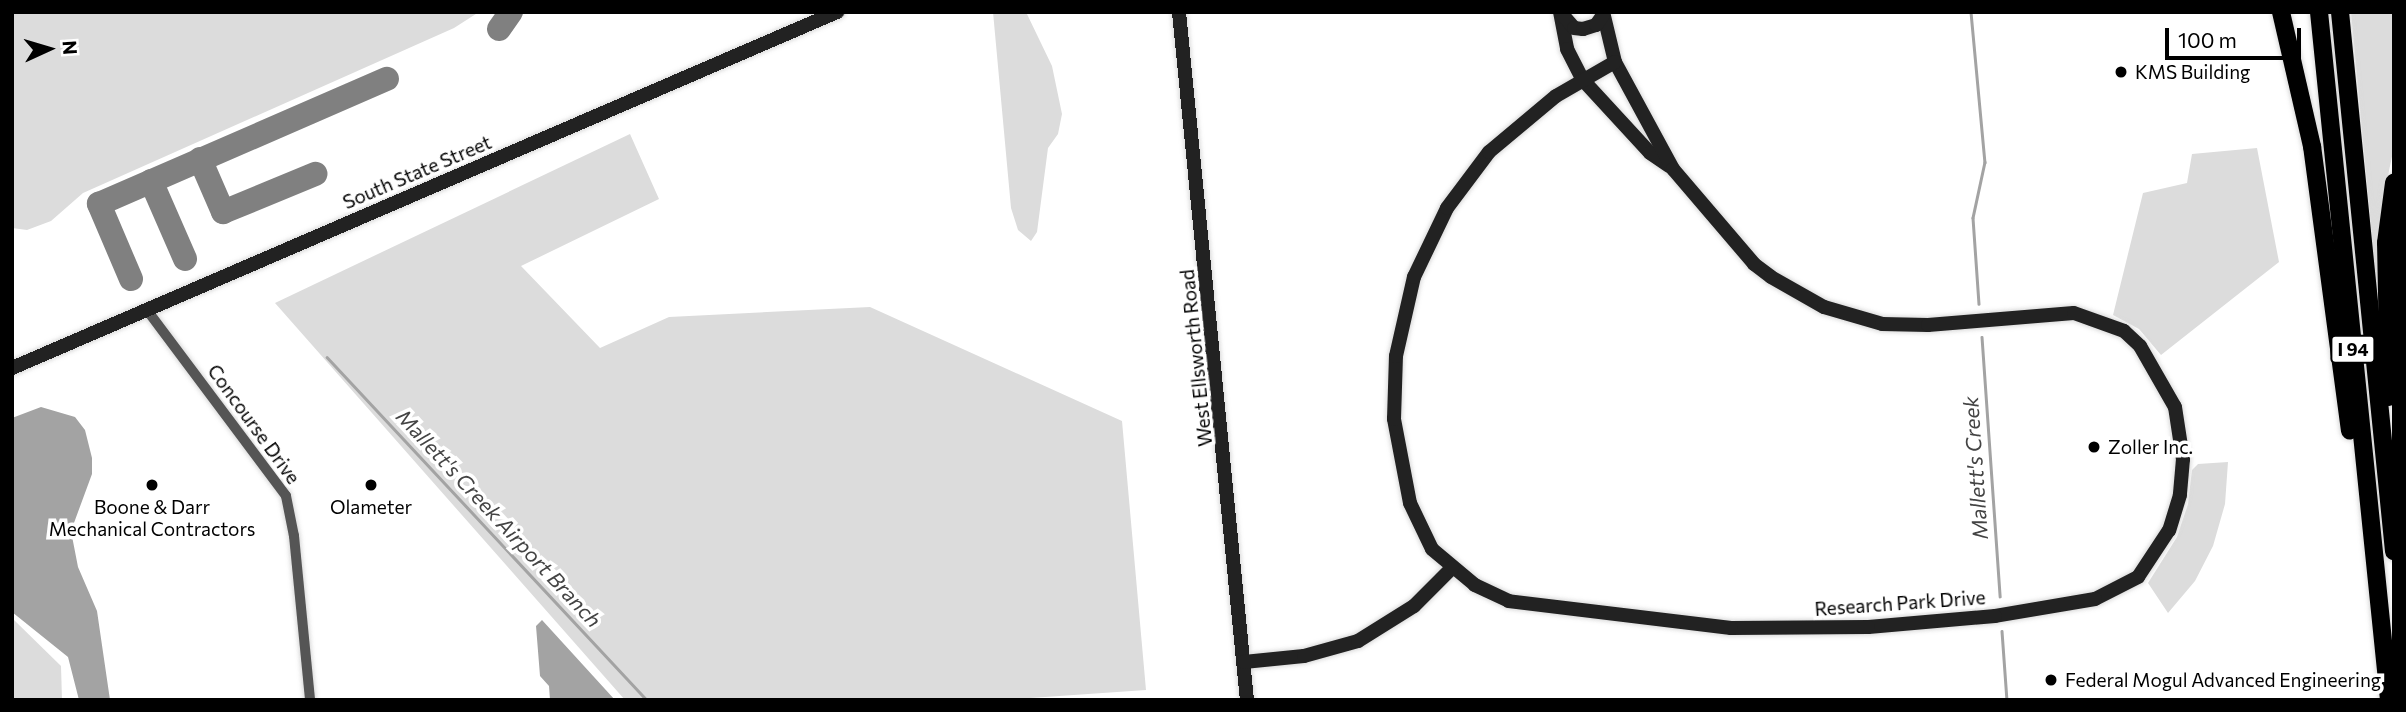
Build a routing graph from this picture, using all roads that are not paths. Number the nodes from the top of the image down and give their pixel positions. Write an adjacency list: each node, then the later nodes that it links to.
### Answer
1 (837, 12): 12 (street, South State Street)
2 (1179, 12): 18 (street, West Ellsworth Road)
3 (1561, 12): 7 (street); 9 (street, Research Park Drive)
4 (2281, 12): 17 (highway)
5 (2319, 12): 17 (highway, I 94)
6 (2340, 12): 14 (highway, I 94)
7 (1603, 13): 8 (street, Research Park Drive)
8 (1615, 62): 9 (street, Research Park Drive); 10 (street, Research Park Drive)
9 (1582, 79): 10 (street, Research Park Drive); 16 (street, Research Park Drive)
10 (1673, 169): 16 (street, Research Park Drive)
11 (2394, 183): 14 (highway)
12 (147, 310): 13 (street, South State Street); 20 (street, Concourse Drive)
13 (12, 368)
14 (2388, 491): 15 (highway, I 94)
15 (2394, 551)
16 (1452, 568): 18 (street)
17 (2377, 581): 19 (highway, I 94)
18 (1244, 662): 21 (street, West Ellsworth Road)
19 (2388, 692)
20 (310, 700)
21 (1247, 700)

